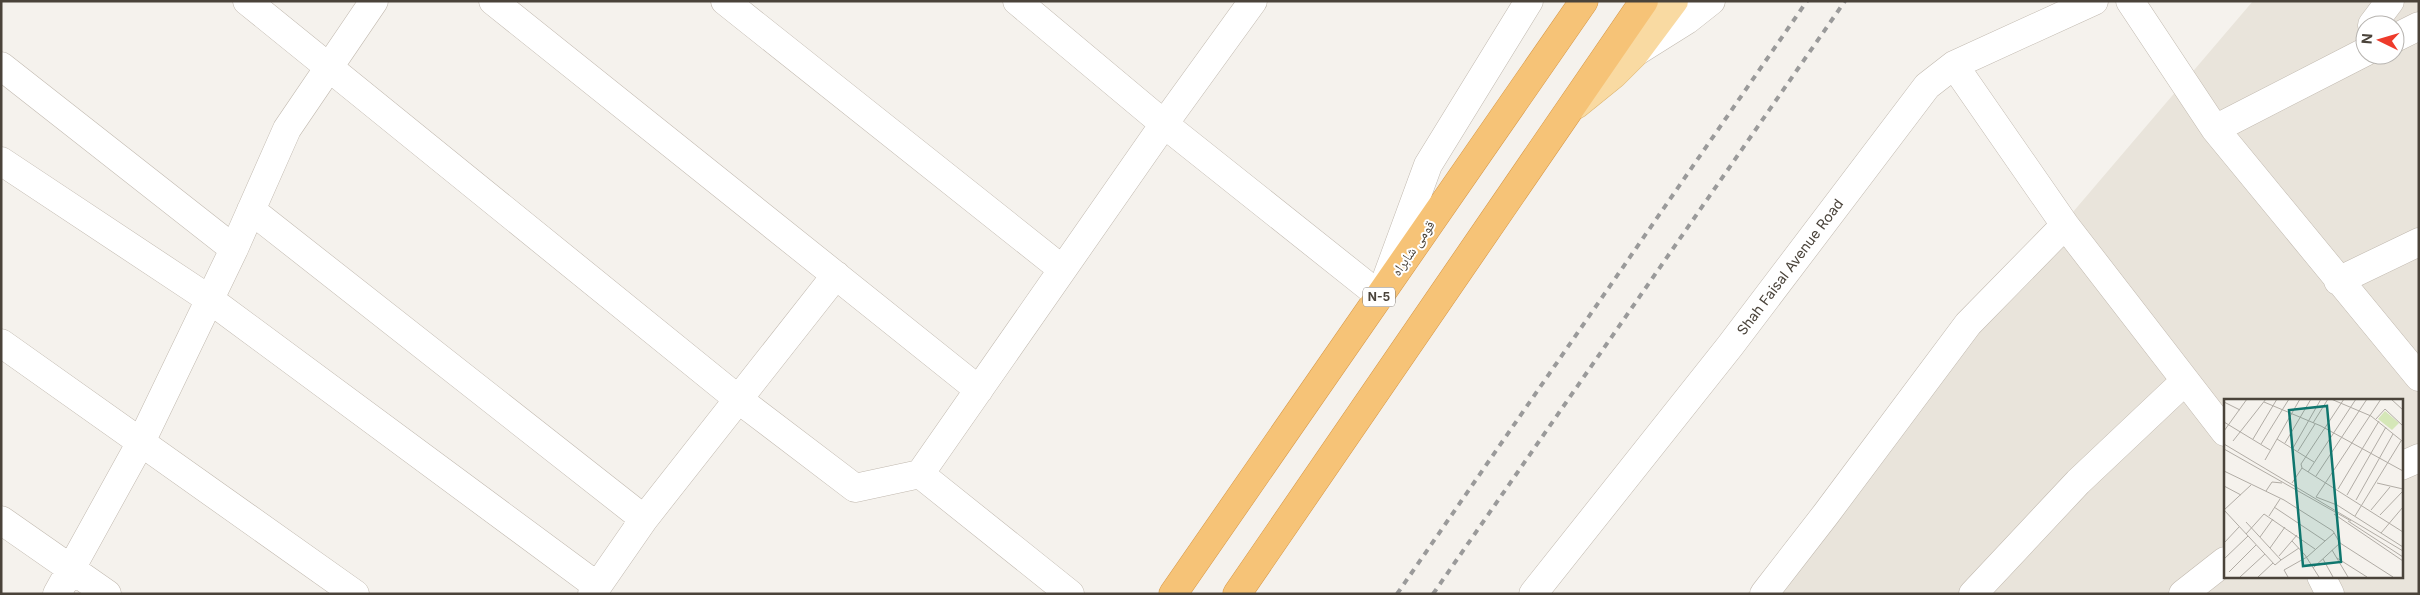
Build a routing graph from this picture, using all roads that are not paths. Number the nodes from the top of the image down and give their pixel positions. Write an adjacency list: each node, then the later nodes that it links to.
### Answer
1 (247, 1): 22 (street)
2 (374, 1): 22 (street)
3 (493, 1): 32 (street)
4 (725, 1): 31 (street)
5 (1017, 1): 24 (street)
6 (1253, 1): 24 (street)
7 (1529, 1): 34 (street)
8 (1584, 1): 34 (highway, قومی شاہراہ / N-5)
9 (1644, 1): 23 (highway)
10 (1674, 1): 18 (main road)
11 (1711, 1): 18 (street)
12 (2094, 1): 20 (street, Shah Faisal Avenue Road)
13 (2130, 1): 25 (street)
14 (2390, 1): 15 (street)
15 (2380, 15)
16 (2419, 26): 17 (street)
17 (2405, 33)
18 (1636, 52): 23 (main road)
19 (2354, 58): 25 (street)
20 (1954, 65): 28 (street); 58 (street, Shah Faisal Avenue Road)
21 (1, 66): 30 (street)
22 (328, 67): 27 (street); 40 (street)
23 (1566, 113): 57 (highway)
24 (1164, 124): 31 (street); 34 (street)
25 (2215, 129): 33 (street)
26 (1, 162): 35 (street)
27 (251, 210): 30 (street); 46 (street)
28 (2065, 225): 38 (street); 59 (street)
29 (2419, 242): 33 (street)
30 (234, 249): 35 (street)
31 (1062, 269): 39 (street)
32 (836, 275): 39 (street); 40 (street)
33 (2338, 281): 37 (street)
34 (1380, 296): 56 (highway, قومی شاہراہ / N-5)
35 (209, 299): 42 (street); 51 (street)
36 (1, 342): 42 (street)
37 (2419, 376)
38 (2185, 381): 41 (street); 60 (street)
39 (979, 390): 45 (street)
40 (738, 399): 45 (street); 46 (street)
41 (2224, 431)
42 (141, 442): 49 (street); 54 (street)
43 (2419, 458): 44 (street)
44 (2402, 466)
45 (920, 474): 55 (street)
46 (644, 519): 51 (street)
47 (1, 520): 49 (street)
48 (2224, 562): 61 (street)
49 (70, 568): 52 (street); 53 (street)
50 (2322, 578): 62 (street)
51 (594, 590)
52 (57, 594)
53 (107, 594)
54 (355, 594)
55 (1070, 594)
56 (1173, 594)
57 (1236, 594)
58 (1533, 594)
59 (1764, 594)
60 (1973, 594)
61 (2184, 594)
62 (2330, 594)

